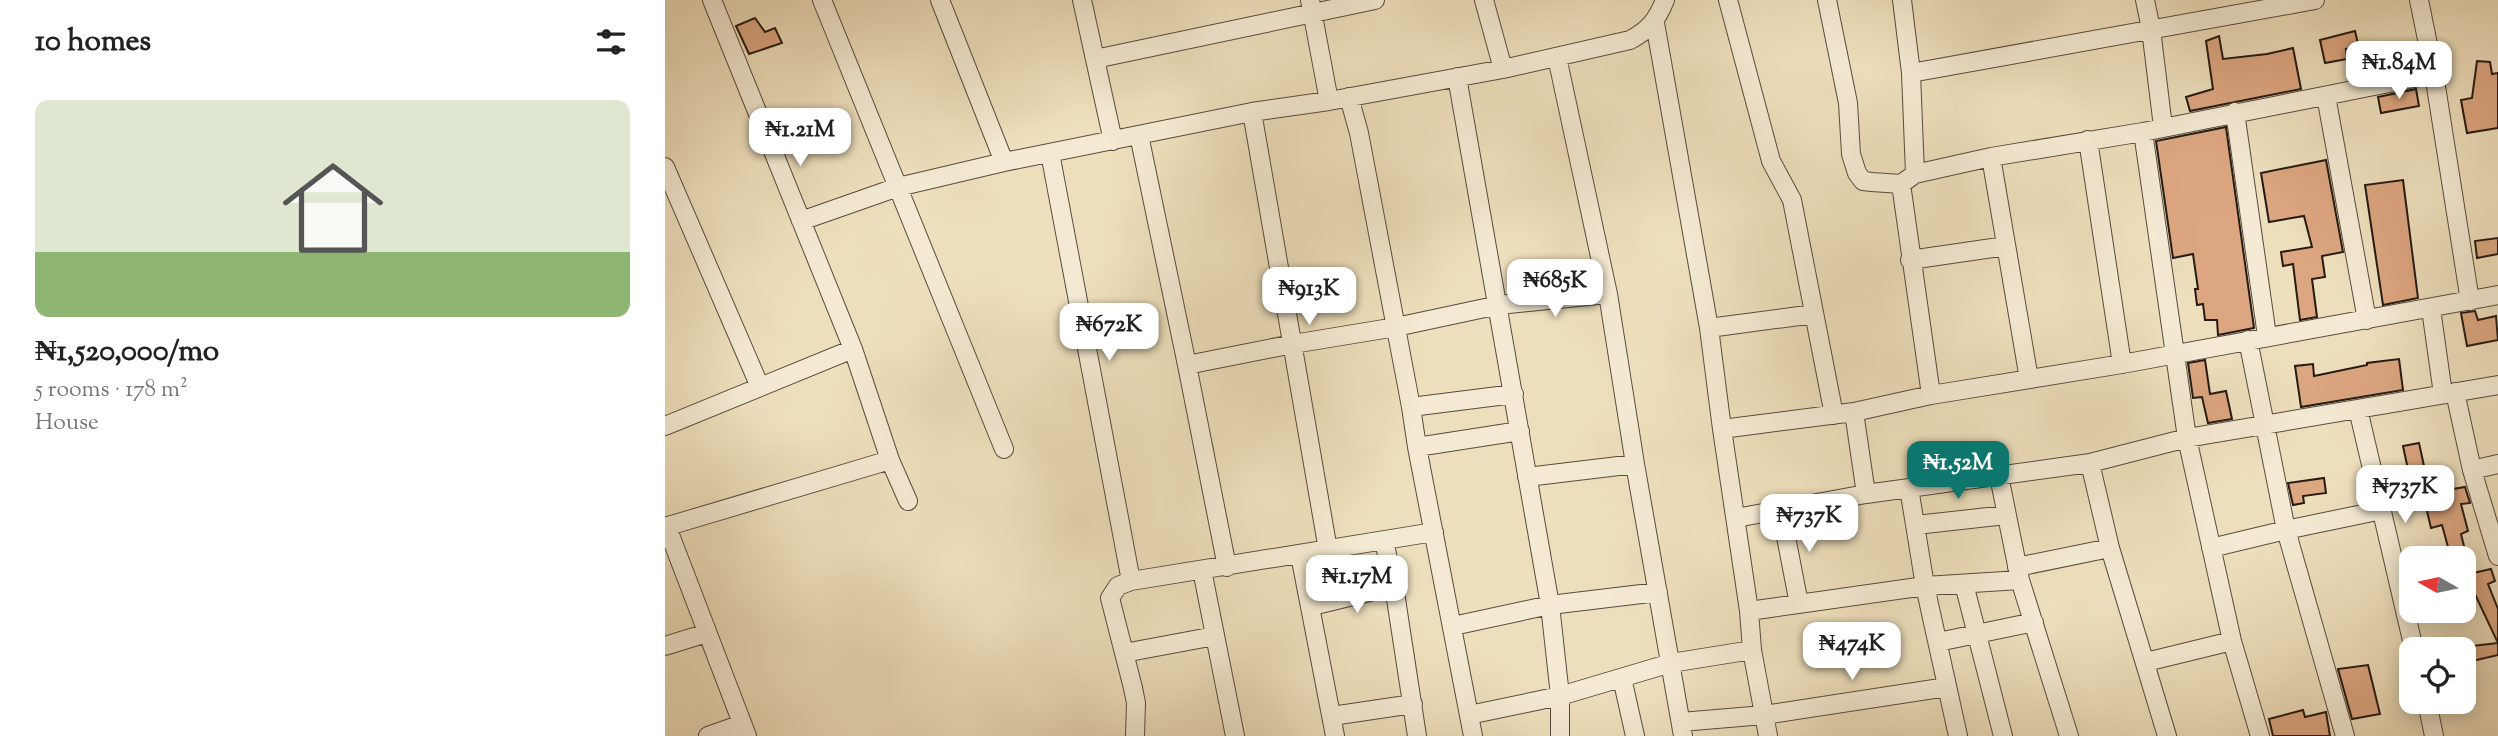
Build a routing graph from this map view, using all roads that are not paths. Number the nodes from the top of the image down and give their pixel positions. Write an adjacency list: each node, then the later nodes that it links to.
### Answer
1 (712, 0): 40 (street)
2 (822, 0): 39 (street)
3 (940, 0): 36 (street)
4 (1082, 0): 19 (street)
5 (1375, 0): 14 (street)
6 (1484, 0): 20 (street)
7 (1665, 0): 16 (street)
8 (1728, 0): 48 (street)
9 (1827, 0): 38 (street)
10 (1902, 0): 21 (street)
11 (2145, 0): 17 (street)
12 (2315, 0): 15 (street)
13 (2419, 0): 22 (street)
14 (1311, 7): 19 (street); 26 (street)
15 (2219, 8): 17 (street)
16 (1655, 23): 18 (street); 51 (street)
17 (2151, 29): 21 (street); 29 (street)
18 (1557, 57): 20 (street); 43 (street)
19 (1095, 59): 33 (street)
20 (1503, 69): 23 (street)
21 (1911, 74): 38 (street)
22 (2434, 74): 24 (street); 45 (street)
23 (1457, 78): 25 (street); 46 (street)
24 (2326, 96): 28 (street); 49 (street)
25 (1349, 97): 26 (street); 50 (street)
26 (1329, 100): 27 (street)
27 (1252, 112): 31 (street); 54 (street)
28 (2235, 112): 29 (street); 52 (street)
29 (2163, 127): 30 (street)
30 (2143, 132): 32 (street); 56 (street)
31 (1139, 135): 33 (street); 58 (street)
32 (2088, 139): 35 (street); 57 (street)
33 (1113, 141): 34 (street)
34 (1050, 153): 36 (street); 103 (street)
35 (1990, 157): 38 (street); 41 (street)
36 (1004, 162): 39 (street)
37 (665, 167): 61 (street)
38 (1908, 179): 42 (street)
39 (898, 187): 40 (street); 75 (street)
40 (801, 222): 55 (street)
41 (2006, 246): 42 (street); 59 (street)
42 (1910, 260): 64 (street)
43 (1608, 294): 46 (street); 78 (street)
44 (2498, 295): 45 (street)
45 (2470, 301): 47 (street)
46 (1499, 305): 50 (street); 63 (street)
47 (2431, 309): 49 (street); 62 (street)
48 (1814, 314): 51 (street); 68 (street)
49 (2367, 320): 52 (street)
50 (1396, 327): 54 (street); 65 (street)
51 (1710, 328): 71 (street)
52 (2267, 336): 53 (street)
53 (2248, 340): 56 (street); 70 (street)
54 (1293, 344): 58 (street); 97 (street)
55 (853, 349): 61 (street); 76 (street)
56 (2174, 354): 57 (street); 73 (street)
57 (2122, 364): 59 (street)
58 (1187, 365): 100 (street)
59 (2029, 379): 64 (street)
60 (2498, 386): 62 (street)
61 (760, 387): 69 (street)
62 (2449, 393): 66 (street); 80 (street)
63 (1514, 394): 65 (street); 72 (street)
64 (1931, 394): 67 (street)
65 (1411, 407): 74 (street)
66 (2358, 409): 70 (street); 86 (street)
67 (1854, 412): 68 (street); 84 (street)
68 (1834, 415): 71 (street)
69 (667, 422)
70 (2264, 425): 73 (street); 92 (street)
71 (1722, 429): 89 (street)
72 (1520, 431): 74 (street); 81 (street)
73 (2187, 438): 77 (street); 96 (street)
74 (1417, 447): 93 (street)
75 (1004, 449)
76 (890, 460): 85 (street); 91 (street)
77 (2090, 463): 82 (street); 95 (street)
78 (1635, 464): 81 (street); 107 (street)
79 (2498, 464): 80 (street)
80 (2472, 470): 99 (street)
81 (1527, 477): 109 (street)
82 (1999, 477): 83 (street); 88 (street)
83 (1909, 488): 84 (street); 90 (street)
84 (1866, 494): 87 (street)
85 (908, 501)
86 (2382, 510): 92 (street); 117 (street)
87 (1781, 511): 89 (street); 108 (street)
88 (2005, 515): 90 (street); 102 (street)
89 (1736, 518): 111 (street)
90 (1916, 526): 106 (street)
91 (666, 527): 114 (street)
92 (2286, 530): 96 (street); 149 (street)
93 (1434, 532): 94 (street); 113 (street)
94 (1384, 541): 97 (street); 105 (street)
95 (2110, 548): 102 (street); 123 (street)
96 (2211, 548): 118 (street)
97 (1328, 550): 98 (street)
98 (1300, 555): 100 (street); 110 (street)
99 (2498, 555)
100 (1227, 567): 101 (street)
101 (1202, 570): 103 (street); 116 (street)
102 (2018, 573): 104 (street); 112 (street)
103 (1131, 580): 122 (street)
104 (1965, 584): 106 (street); 115 (street)
105 (1394, 586): 110 (street); 128 (street)
106 (1925, 586): 108 (street); 119 (street)
107 (1658, 592): 109 (street); 124 (street)
108 (1799, 604): 111 (street)
109 (1550, 605): 113 (street); 127 (street)
110 (1312, 606): 132 (street)
111 (1749, 611): 121 (street)
112 (2034, 622): 115 (street); 146 (street)
113 (1453, 626): 130 (street)
114 (706, 633): 120 (street); 134 (street)
115 (1976, 634): 119 (street); 145 (street)
116 (1215, 636): 122 (street); 137 (street)
117 (2411, 637)
118 (2232, 641): 123 (street); 148 (street)
119 (1938, 642): 126 (street)
120 (665, 646)
121 (1752, 650): 124 (street); 131 (street)
122 (1124, 653): 136 (street)
123 (2146, 662): 147 (street)
124 (1671, 663): 125 (street); 133 (street)
125 (1622, 678): 127 (street); 142 (street)
126 (1947, 687): 131 (street); 144 (street)
127 (1560, 696): 130 (street); 141 (street)
128 (1413, 704): 132 (street); 139 (street)
129 (2429, 714): 150 (street)
130 (1469, 715): 140 (street)
131 (1764, 715): 133 (street); 143 (street)
132 (1332, 716): 138 (street)
133 (1682, 729)
134 (745, 730): 135 (street)
135 (708, 736)
136 (1135, 736)
137 (1235, 736)
138 (1335, 736)
139 (1417, 736)
140 (1473, 736)
141 (1560, 736)
142 (1635, 736)
143 (1767, 736)
144 (1958, 736)
145 (2003, 736)
146 (2069, 736)
147 (2167, 736)
148 (2260, 736)
149 (2345, 736)
150 (2434, 736)

